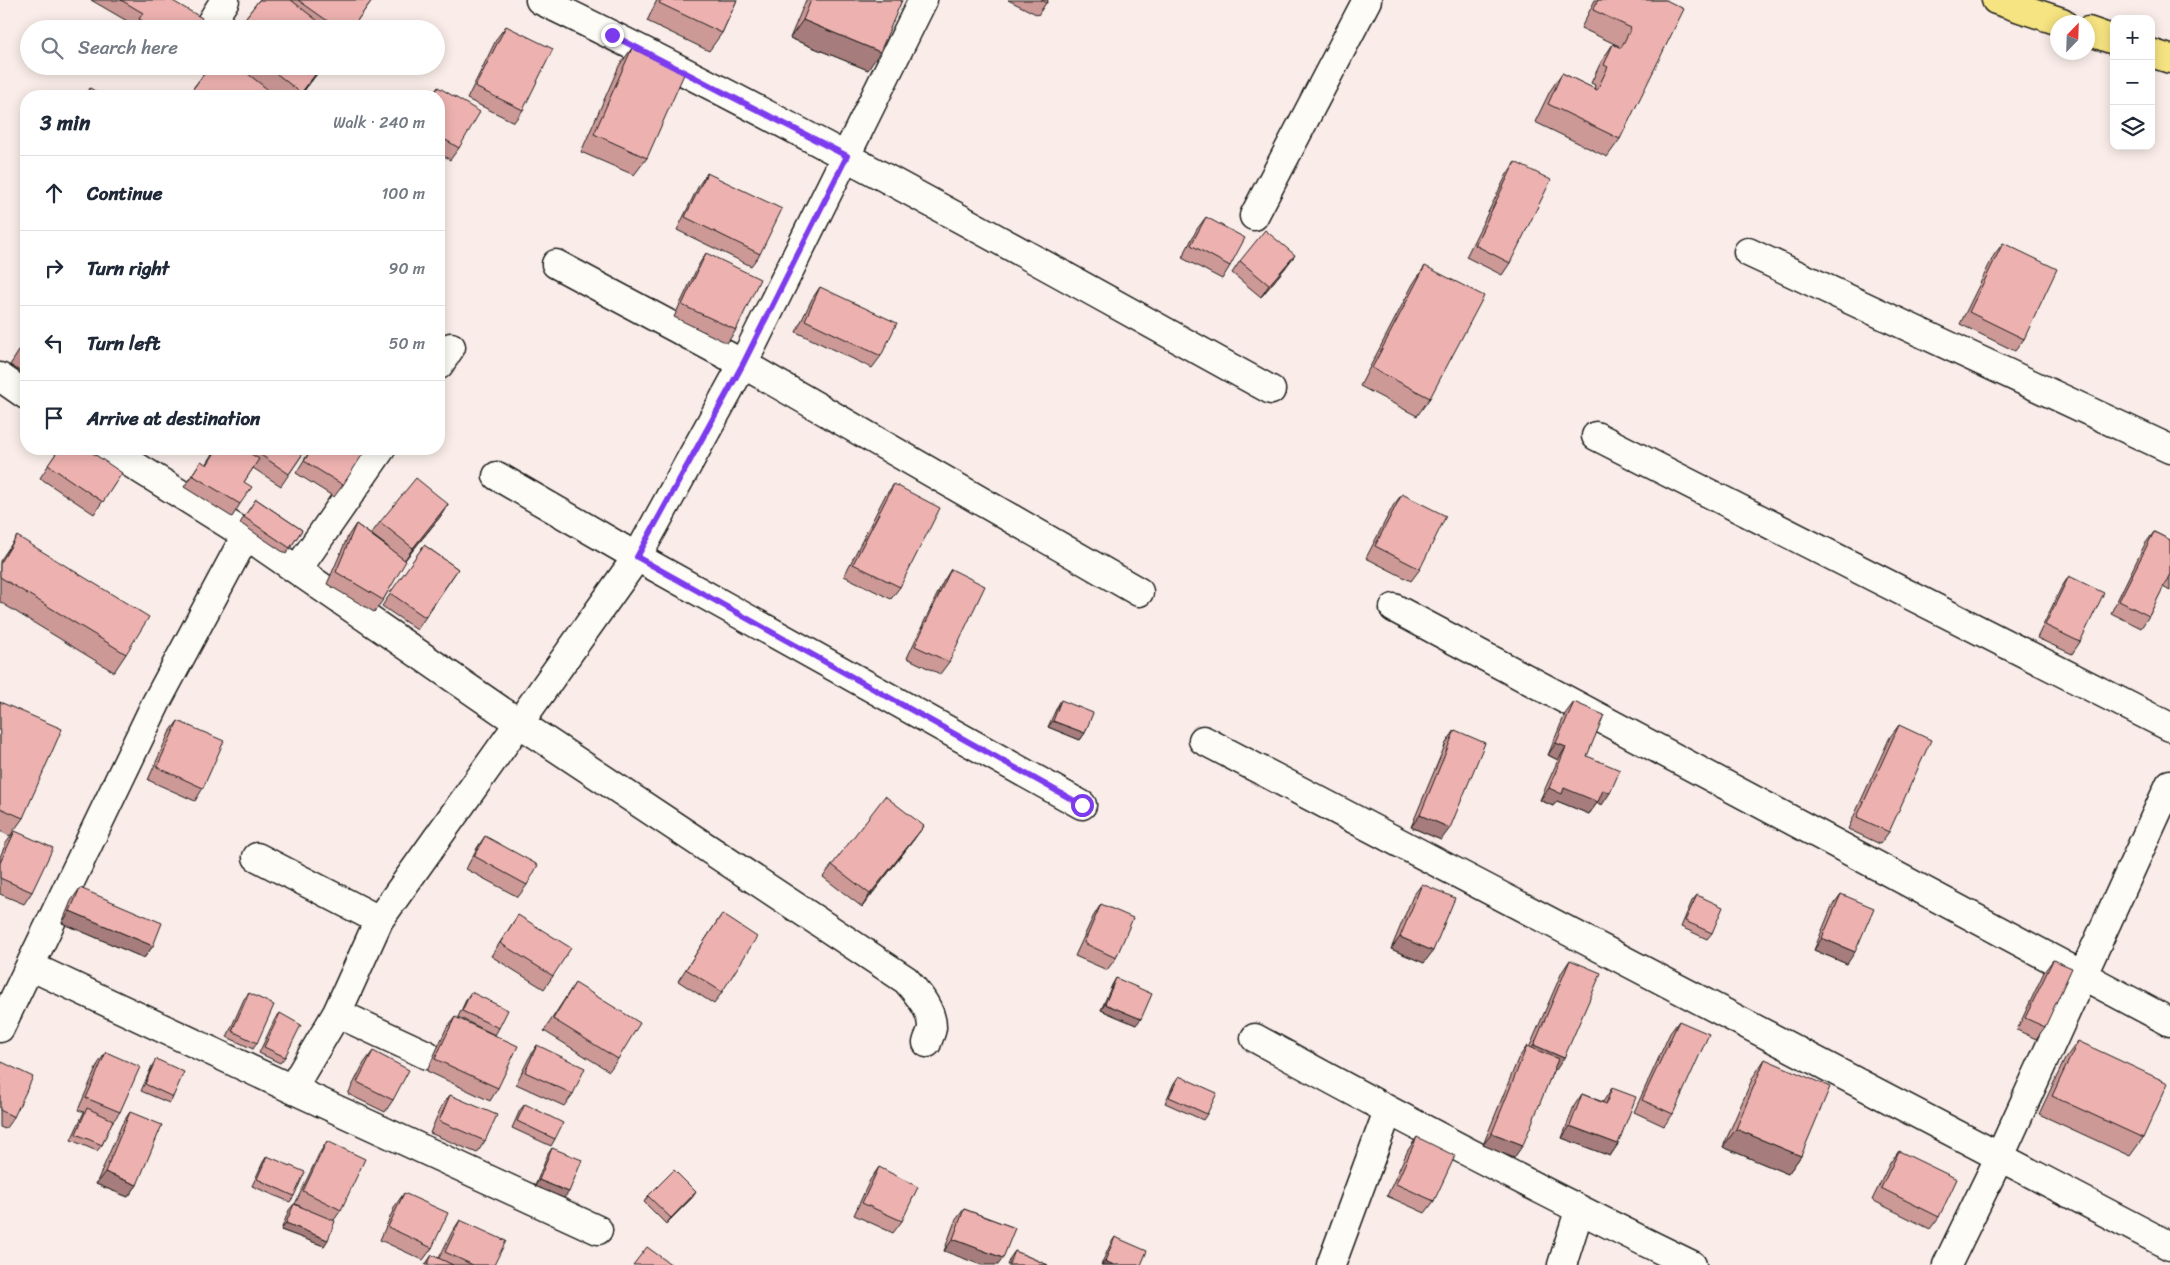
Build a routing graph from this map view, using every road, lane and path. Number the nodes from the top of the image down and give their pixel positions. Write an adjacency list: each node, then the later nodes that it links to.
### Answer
1 (225, 0): 7 (street)
2 (540, 0): 12 (street)
3 (923, 0): 12 (street)
4 (1367, 0): 13 (street)
5 (1996, 0): 6 (main road)
6 (2050, 18)
7 (213, 20)
8 (2095, 33): 9 (main road)
9 (2110, 39)
10 (2155, 53): 11 (main road)
11 (2170, 59)
12 (847, 156): 16 (street); 18 (street)
13 (1254, 216)
14 (1748, 252): 21 (street)
15 (556, 264): 16 (street)
16 (743, 364): 26 (street); 28 (street)
17 (0, 377): 19 (street)
18 (1271, 390)
19 (20, 391)
20 (1596, 436): 31 (street)
21 (2170, 449)
22 (118, 455): 25 (street)
23 (377, 455): 27 (street)
24 (497, 476): 26 (street)
25 (246, 535): 27 (street); 37 (street)
26 (637, 557): 30 (street); 34 (street)
27 (297, 570): 30 (street)
28 (1139, 592)
29 (1394, 608): 38 (street)
30 (519, 723): 36 (street); 43 (street)
31 (2170, 726)
32 (1203, 740): 47 (street)
33 (2170, 784): 38 (street)
34 (1082, 805)
35 (257, 857): 36 (street)
36 (379, 920): 39 (street)
37 (30, 966): 41 (street); 45 (street)
38 (2083, 976): 40 (street); 47 (street)
39 (337, 1013): 44 (street); 45 (street)
40 (2170, 1022)
41 (0, 1028)
42 (1255, 1038): 46 (street)
43 (926, 1043)
44 (427, 1055)
45 (292, 1089): 49 (street)
46 (1388, 1111): 48 (street); 51 (street)
47 (2000, 1156): 50 (street); 54 (street)
48 (1579, 1210): 52 (street); 53 (street)
49 (598, 1230)
50 (2170, 1246)
51 (1331, 1265)
52 (1562, 1265)
53 (1692, 1265)
54 (1947, 1265)

